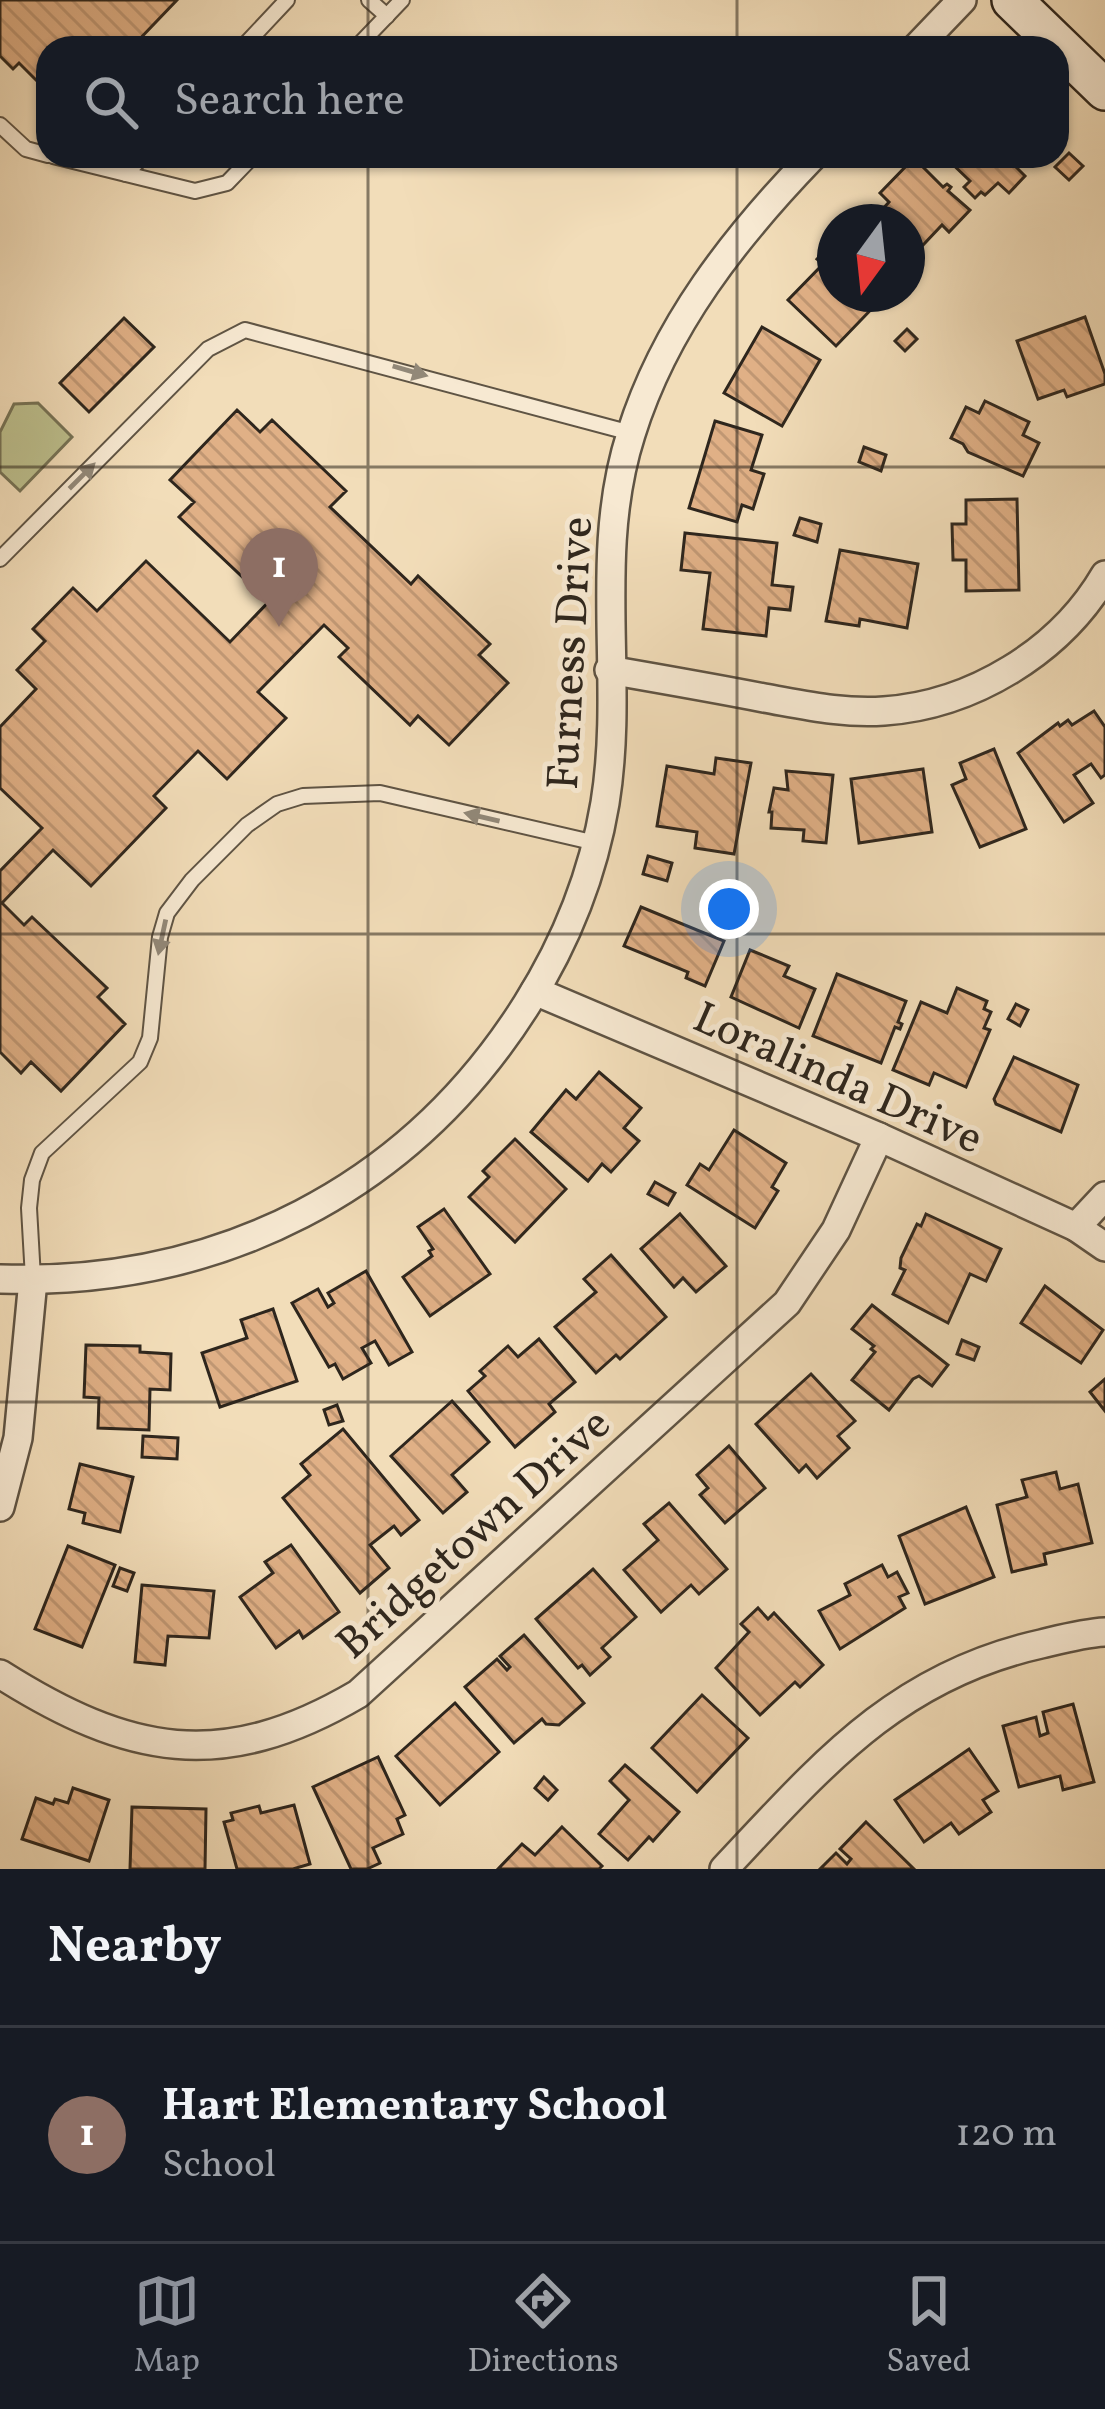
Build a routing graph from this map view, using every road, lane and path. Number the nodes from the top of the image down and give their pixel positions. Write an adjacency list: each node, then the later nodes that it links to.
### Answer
1 (286, 0): 7 (lane)
2 (369, 0): 6 (lane)
3 (402, 0): 6 (lane)
4 (962, 0): 9 (street)
5 (1012, 0): 10 (street)
6 (387, 16): 8 (lane)
7 (253, 36)
8 (368, 36)
9 (928, 36)
10 (1049, 36)
11 (1069, 55): 12 (street)
12 (1105, 90)
13 (0, 125): 14 (lane)
14 (36, 151)
15 (102, 168): 19 (lane)
16 (131, 168): 19 (lane)
17 (241, 168): 19 (lane)
18 (802, 168): 20 (street, Furness Drive)
19 (126, 174)
20 (631, 433): 21 (lane, one-way to 20); 23 (street, Furness Drive)
21 (0, 559)
22 (1105, 575): 23 (street)
23 (609, 670): 24 (street, Furness Drive)
24 (596, 843): 25 (street, Furness Drive); 31 (lane, one-way to 31)
25 (535, 991): 26 (street, Loralinda Drive); 31 (street, Furness Drive)
26 (879, 1137): 28 (street, Loralinda Drive); 34 (street, Bridgetown Drive)
27 (1105, 1196): 28 (street)
28 (1076, 1227): 29 (street, Loralinda Drive)
29 (1105, 1246)
30 (0, 1279): 31 (street, Furness Drive)
31 (33, 1280): 32 (street)
32 (0, 1507)
33 (1105, 1632): 35 (street)
34 (0, 1674)
35 (724, 1869)

